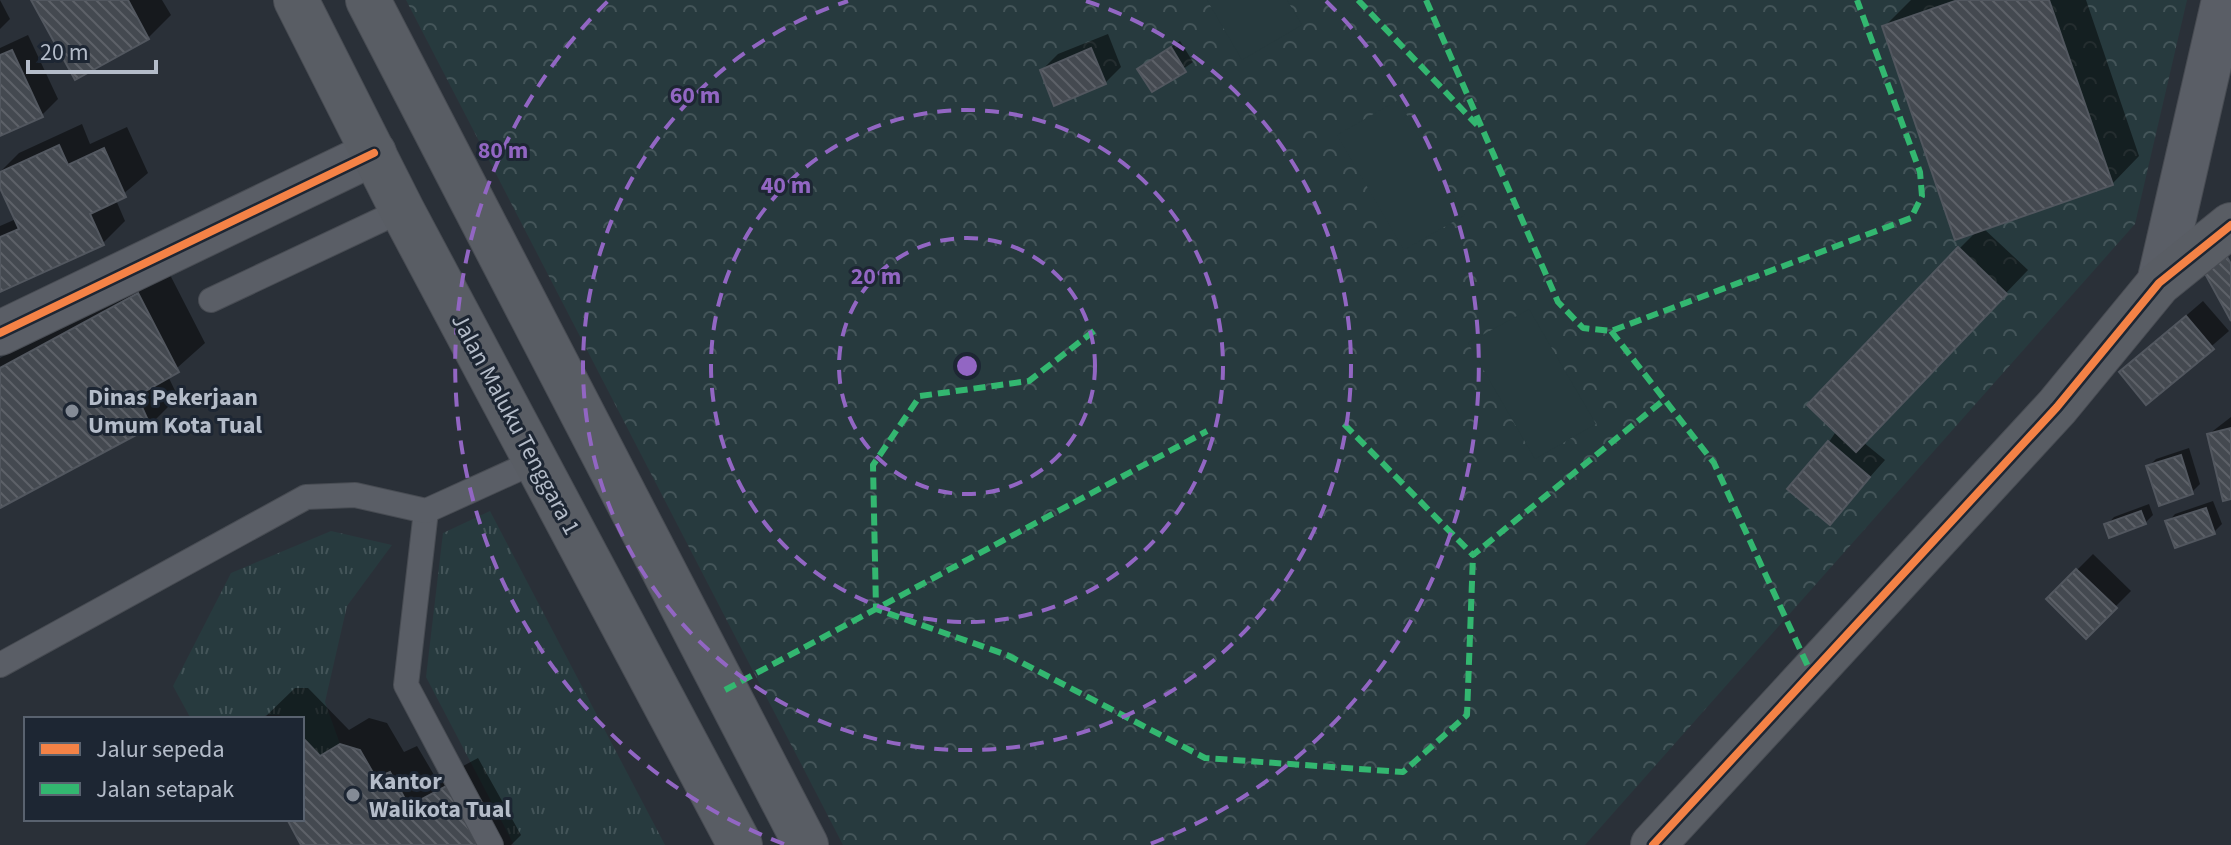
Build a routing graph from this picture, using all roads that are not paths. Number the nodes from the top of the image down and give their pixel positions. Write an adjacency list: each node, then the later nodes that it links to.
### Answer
1 (296, 0): 4 (main road, Jalan Maluku Tenggara 1)
2 (368, 0): 15 (main road)
3 (2224, 0): 7 (street)
4 (374, 153): 5 (main road, Jalan Maluku Tenggara 1); 9 (street)
5 (402, 210): 8 (lane); 10 (main road, Jalan Maluku Tenggara 1)
6 (2231, 225): 7 (main road)
7 (2159, 283): 16 (main road)
8 (211, 300)
9 (0, 333)
10 (536, 461): 11 (lane); 14 (main road, Jalan Maluku Tenggara 1)
11 (426, 511): 12 (lane); 13 (lane)
12 (0, 665)
13 (491, 845)
14 (740, 845)
15 (806, 845)
16 (1653, 845)

